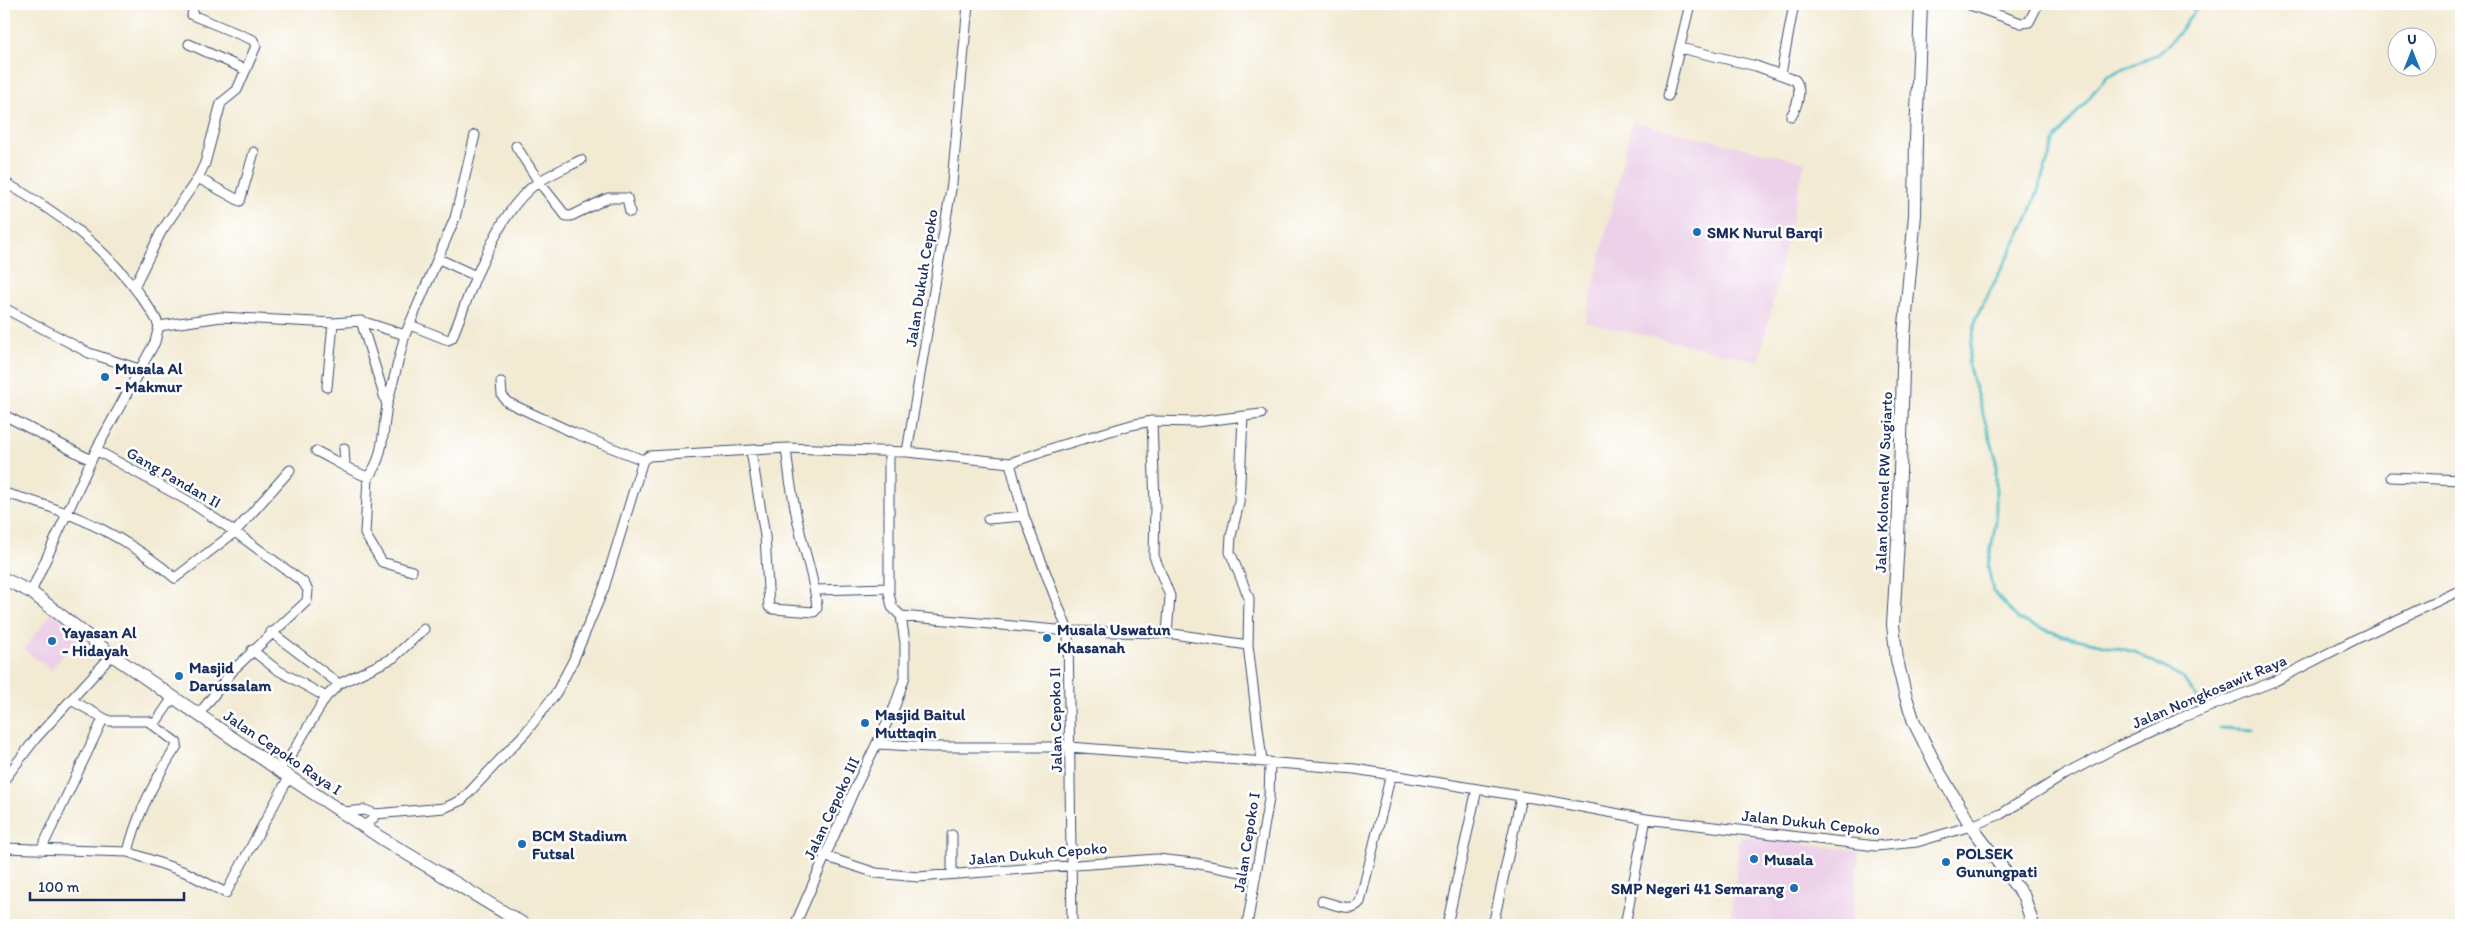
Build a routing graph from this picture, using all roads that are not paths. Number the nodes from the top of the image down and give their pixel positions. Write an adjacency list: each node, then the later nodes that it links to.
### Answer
1 (194, 4): 10 (street)
2 (968, 4): 45 (street, Jalan Dukuh Cepoko)
3 (1690, 4): 9 (street)
4 (1794, 4): 11 (street)
5 (1921, 4): 92 (main road, Jalan Kolonel RW Sugiarto)
6 (1967, 4): 7 (street)
7 (2038, 4)
8 (189, 44): 10 (street)
9 (1680, 48): 11 (street); 12 (street)
10 (246, 70): 18 (street)
11 (1781, 74): 13 (street)
12 (1668, 96)
13 (1791, 116)
14 (476, 135): 22 (street)
15 (516, 146): 20 (street)
16 (254, 152): 18 (street)
17 (581, 160): 20 (street)
18 (198, 178): 24 (street)
19 (4, 182): 24 (street)
20 (539, 182): 21 (street); 23 (street)
21 (630, 212)
22 (439, 259): 23 (street); 28 (street)
23 (476, 276): 28 (street)
24 (134, 287): 29 (street)
25 (4, 308): 31 (street)
26 (361, 321): 27 (street); 30 (street); 34 (street)
27 (333, 323): 29 (street); 33 (street)
28 (410, 325): 30 (street)
29 (160, 326): 31 (street)
30 (405, 335): 34 (street)
31 (139, 369): 41 (street)
32 (501, 382): 47 (street)
33 (327, 387)
34 (387, 405): 51 (street)
35 (1261, 414): 37 (street)
36 (4, 415): 46 (street)
37 (1243, 417): 38 (street); 70 (street)
38 (1152, 421): 48 (street); 69 (street)
39 (344, 448): 49 (street)
40 (786, 448): 42 (street); 44 (street); 62 (street)
41 (96, 450): 46 (street); 58 (street, Gang Pandan II)
42 (752, 450): 47 (street); 62 (street)
43 (316, 451): 49 (street)
44 (889, 451): 45 (street); 61 (street, Jalan Cepoko III)
45 (907, 452): 48 (street)
46 (91, 460): 55 (street)
47 (643, 460): 89 (street)
48 (1010, 463): 56 (street, Jalan Cepoko II)
49 (345, 464): 51 (street)
50 (290, 470): 58 (street)
51 (368, 477): 59 (street)
52 (2391, 477): 53 (street)
53 (2461, 480)
54 (4, 493): 55 (street)
55 (67, 513): 58 (street); 64 (street)
56 (1024, 516): 57 (street); 67 (street, Jalan Cepoko II)
57 (988, 519)
58 (236, 532): 68 (street, Gang Pandan II)
59 (412, 571)
60 (4, 579): 64 (main road, Jalan Cepoko Raya I)
61 (889, 588): 62 (street); 65 (street, Jalan Cepoko III)
62 (816, 590)
63 (2461, 590): 92 (street, Jalan Nongkosawit Raya)
64 (31, 592): 72 (main road, Jalan Cepoko Raya I)
65 (901, 616): 67 (street); 80 (street, Jalan Cepoko III)
66 (424, 629): 73 (street)
67 (1068, 631): 69 (street); 81 (street, Jalan Cepoko II)
68 (271, 632): 71 (street); 73 (street)
69 (1167, 633): 70 (street)
70 (1248, 645): 82 (street)
71 (252, 650): 75 (street); 77 (street)
72 (112, 655): 74 (main road, Jalan Cepoko Raya I); 76 (street)
73 (340, 684): 75 (street)
74 (174, 696): 77 (main road, Jalan Cepoko Raya I); 79 (street)
75 (326, 697): 83 (street)
76 (71, 700): 78 (street); 85 (street)
77 (199, 714): 83 (main road, Jalan Cepoko Raya I)
78 (103, 719): 79 (street); 95 (street)
79 (154, 724): 96 (street)
80 (878, 744): 81 (street, Jalan Dukuh Cepoko); 97 (street, Jalan Cepoko III)
81 (1069, 747): 82 (street, Jalan Dukuh Cepoko); 98 (street, Jalan Cepoko II)
82 (1266, 761): 84 (street, Jalan Dukuh Cepoko); 100 (street, Jalan Cepoko I)
83 (284, 773): 88 (main road, Jalan Cepoko Raya I); 96 (street)
84 (1391, 774): 86 (street, Jalan Dukuh Cepoko); 101 (street)
85 (4, 780)
86 (1477, 789): 87 (street, Jalan Dukuh Cepoko); 106 (street)
87 (1521, 797): 90 (street, Jalan Dukuh Cepoko); 107 (street)
88 (344, 812): 89 (street); 91 (main road, Jalan Cepoko Raya I)
89 (375, 814): 91 (street)
90 (1646, 819): 92 (street, Jalan Dukuh Cepoko); 108 (street)
91 (364, 826): 102 (main road, Jalan Cepoko Raya I)
92 (1971, 826): 109 (main road, Jalan Kolonel RW Sugiarto)
93 (952, 835): 99 (street)
94 (4, 848): 95 (street)
95 (41, 850): 96 (street)
96 (128, 852)
97 (824, 856): 99 (street, Jalan Dukuh Cepoko); 103 (street, Jalan Cepoko III)
98 (1071, 867): 99 (street, Jalan Dukuh Cepoko); 100 (street, Jalan Dukuh Cepoko); 104 (street, Jalan Cepoko II)
99 (952, 874)
100 (1256, 875): 105 (street, Jalan Cepoko I)
101 (1322, 901)
102 (525, 925)
103 (795, 925)
104 (1072, 925)
105 (1247, 925)
106 (1447, 925)
107 (1494, 925)
108 (1625, 925)
109 (2033, 925)

